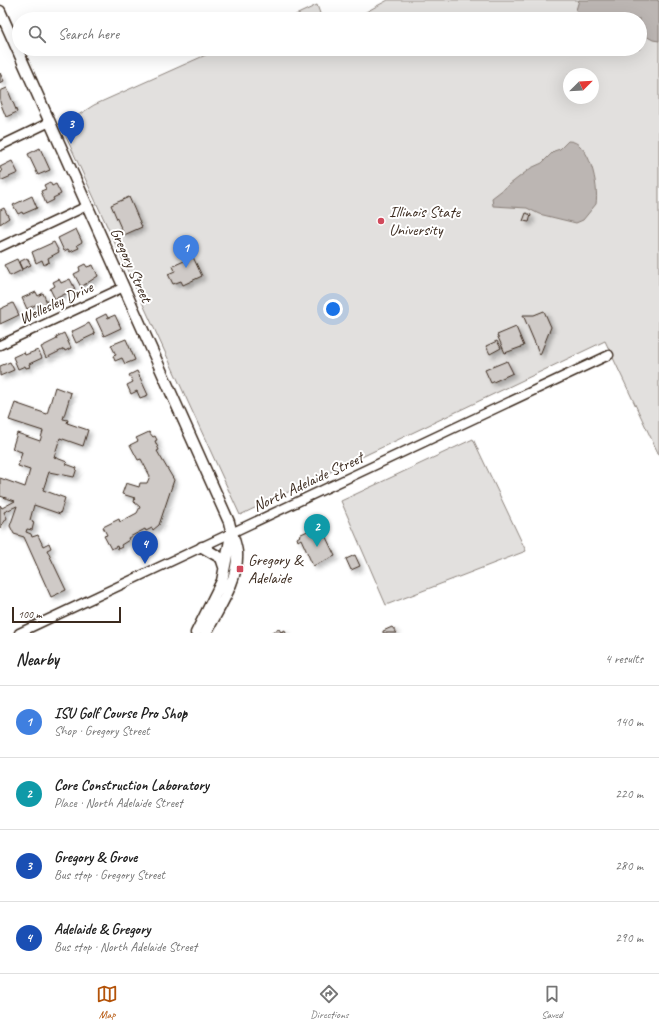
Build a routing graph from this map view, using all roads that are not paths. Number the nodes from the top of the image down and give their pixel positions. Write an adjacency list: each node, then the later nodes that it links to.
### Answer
1 (0, 11): 2 (main road, Gregory Street)
2 (12, 38)
3 (20, 56): 4 (main road, Gregory Street)
4 (50, 122): 5 (street); 6 (main road, Gregory Street)
5 (0, 146)
6 (88, 206): 7 (street); 8 (main road, Gregory Street)
7 (0, 247)
8 (124, 287): 9 (street, Wellesley Drive); 11 (main road, Gregory Street)
9 (0, 345)
10 (609, 355): 11 (street, North Adelaide Street)
11 (231, 533): 12 (street, North Adelaide Street); 13 (main road, Gregory Street); 16 (main road, Gregory Street)
12 (202, 547): 13 (main road); 14 (street, North Adelaide Street)
13 (225, 569): 15 (main road, Gregory Street)
14 (19, 633)
15 (196, 633)
16 (206, 633)

